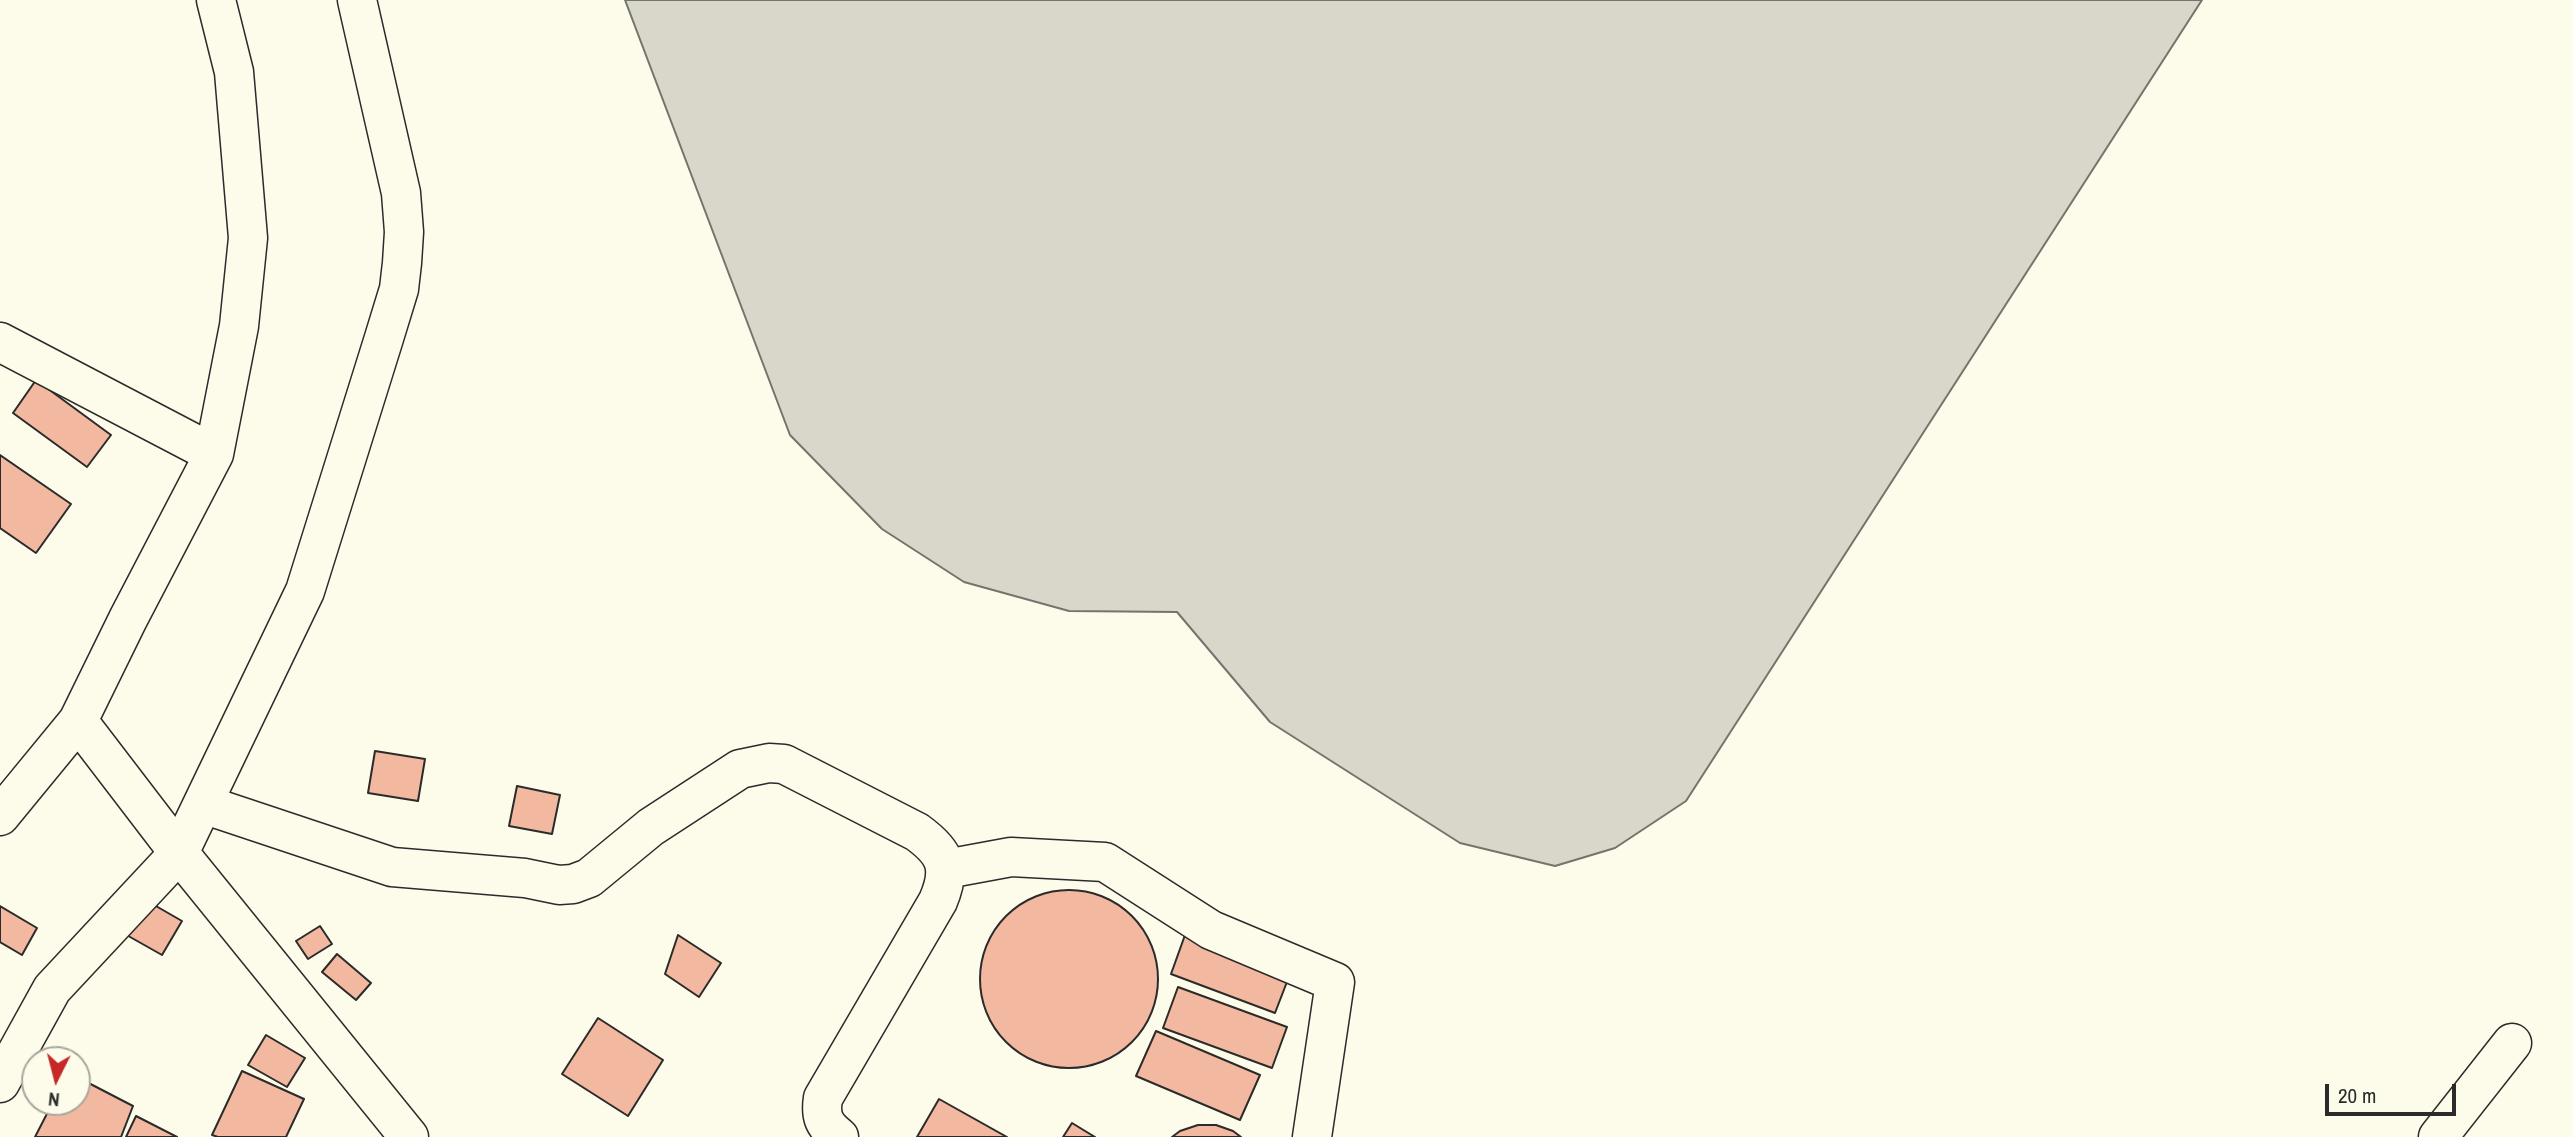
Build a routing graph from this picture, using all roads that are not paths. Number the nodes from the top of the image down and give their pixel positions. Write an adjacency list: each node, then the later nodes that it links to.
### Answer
1 (216, 0): 4 (street)
2 (357, 0): 6 (street)
3 (0, 341): 4 (street)
4 (214, 454): 5 (street)
5 (78, 721): 7 (street); 8 (street)
6 (203, 804): 8 (street); 9 (street)
7 (0, 816)
8 (180, 853): 11 (street); 12 (street)
9 (946, 869): 13 (street); 14 (street)
10 (2512, 1043): 15 (street)
11 (0, 1083)
12 (409, 1137)
13 (839, 1137)
14 (1312, 1137)
15 (2438, 1137)

